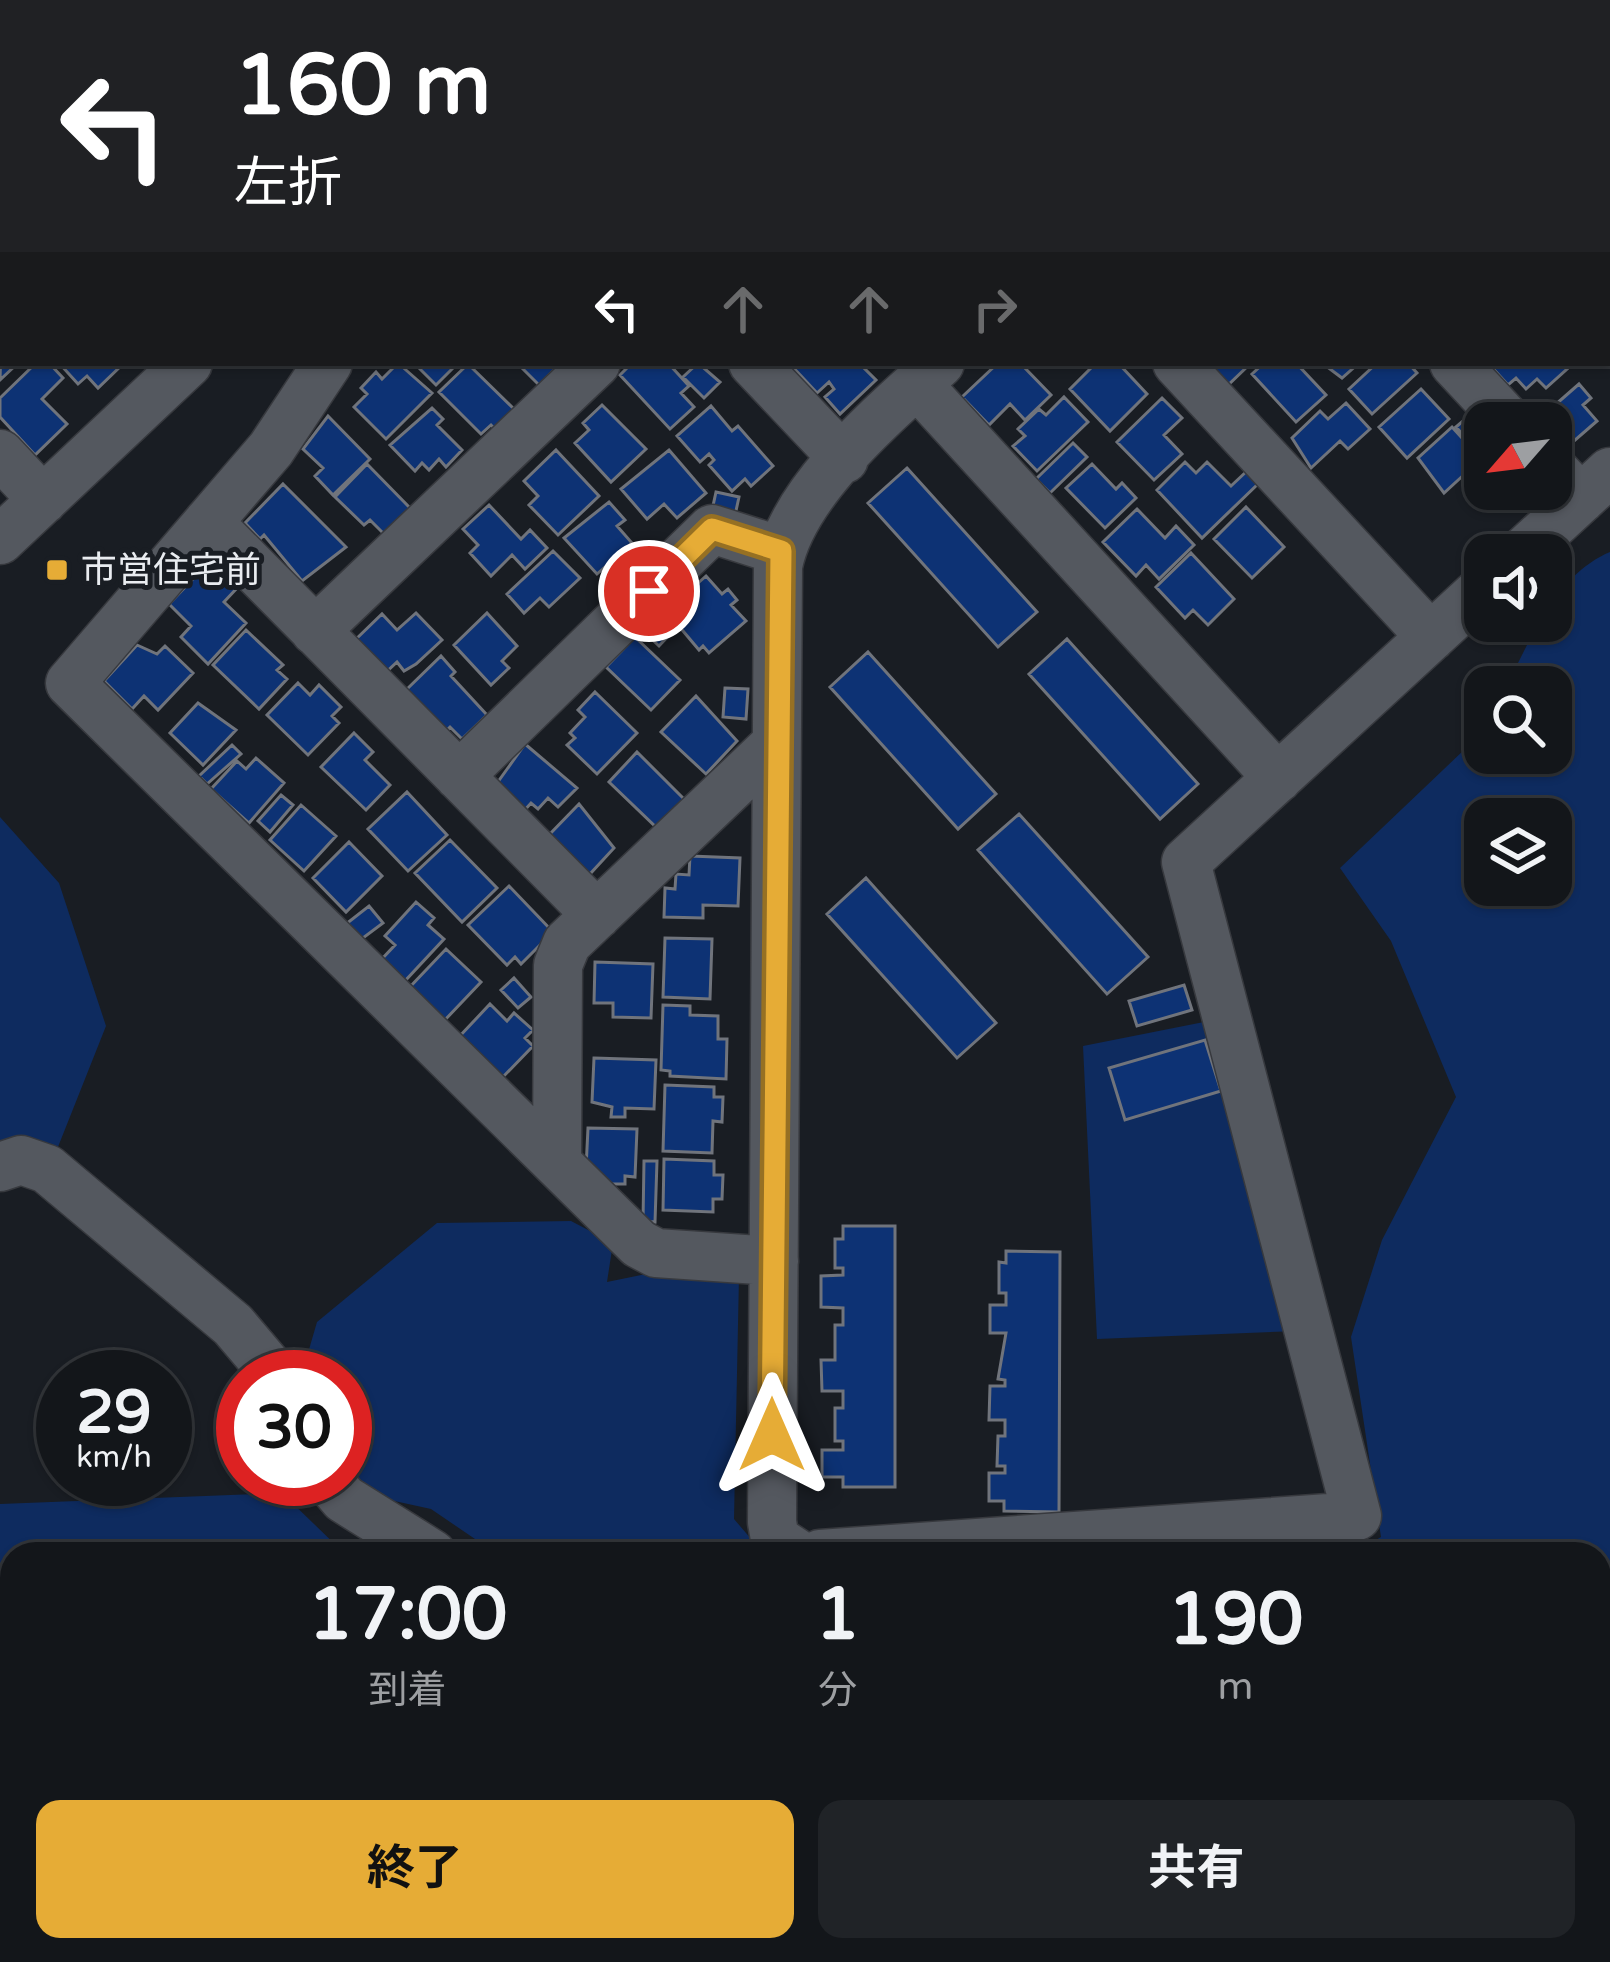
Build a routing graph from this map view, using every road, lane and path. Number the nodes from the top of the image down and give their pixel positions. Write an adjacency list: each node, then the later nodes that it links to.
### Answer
1 (185, 366): 12 (street)
2 (326, 366): 13 (street)
3 (593, 366): 18 (street)
4 (756, 366): 10 (street)
5 (1180, 366): 19 (street)
6 (1457, 366): 8 (street)
7 (929, 374): 10 (street); 22 (street)
8 (1490, 402)
9 (0, 454): 12 (street)
10 (844, 459): 16 (street)
11 (1581, 480): 14 (street)
12 (43, 500): 15 (street)
13 (208, 522): 18 (street); 24 (street)
14 (1537, 534)
15 (0, 540)
16 (781, 551): 20 (street); 21 (street)
17 (1464, 606): 19 (street)
18 (316, 631): 21 (street)
19 (1431, 637): 22 (street)
20 (776, 744): 23 (street); 26 (street)
21 (459, 776): 23 (street)
22 (1278, 778): 31 (street)
23 (597, 915): 24 (street)
24 (557, 1163): 26 (street)
25 (0, 1167): 27 (street)
26 (774, 1261): 30 (street)
27 (254, 1350)
28 (355, 1506): 29 (street)
29 (414, 1542)
30 (780, 1542)
31 (990, 1542)

